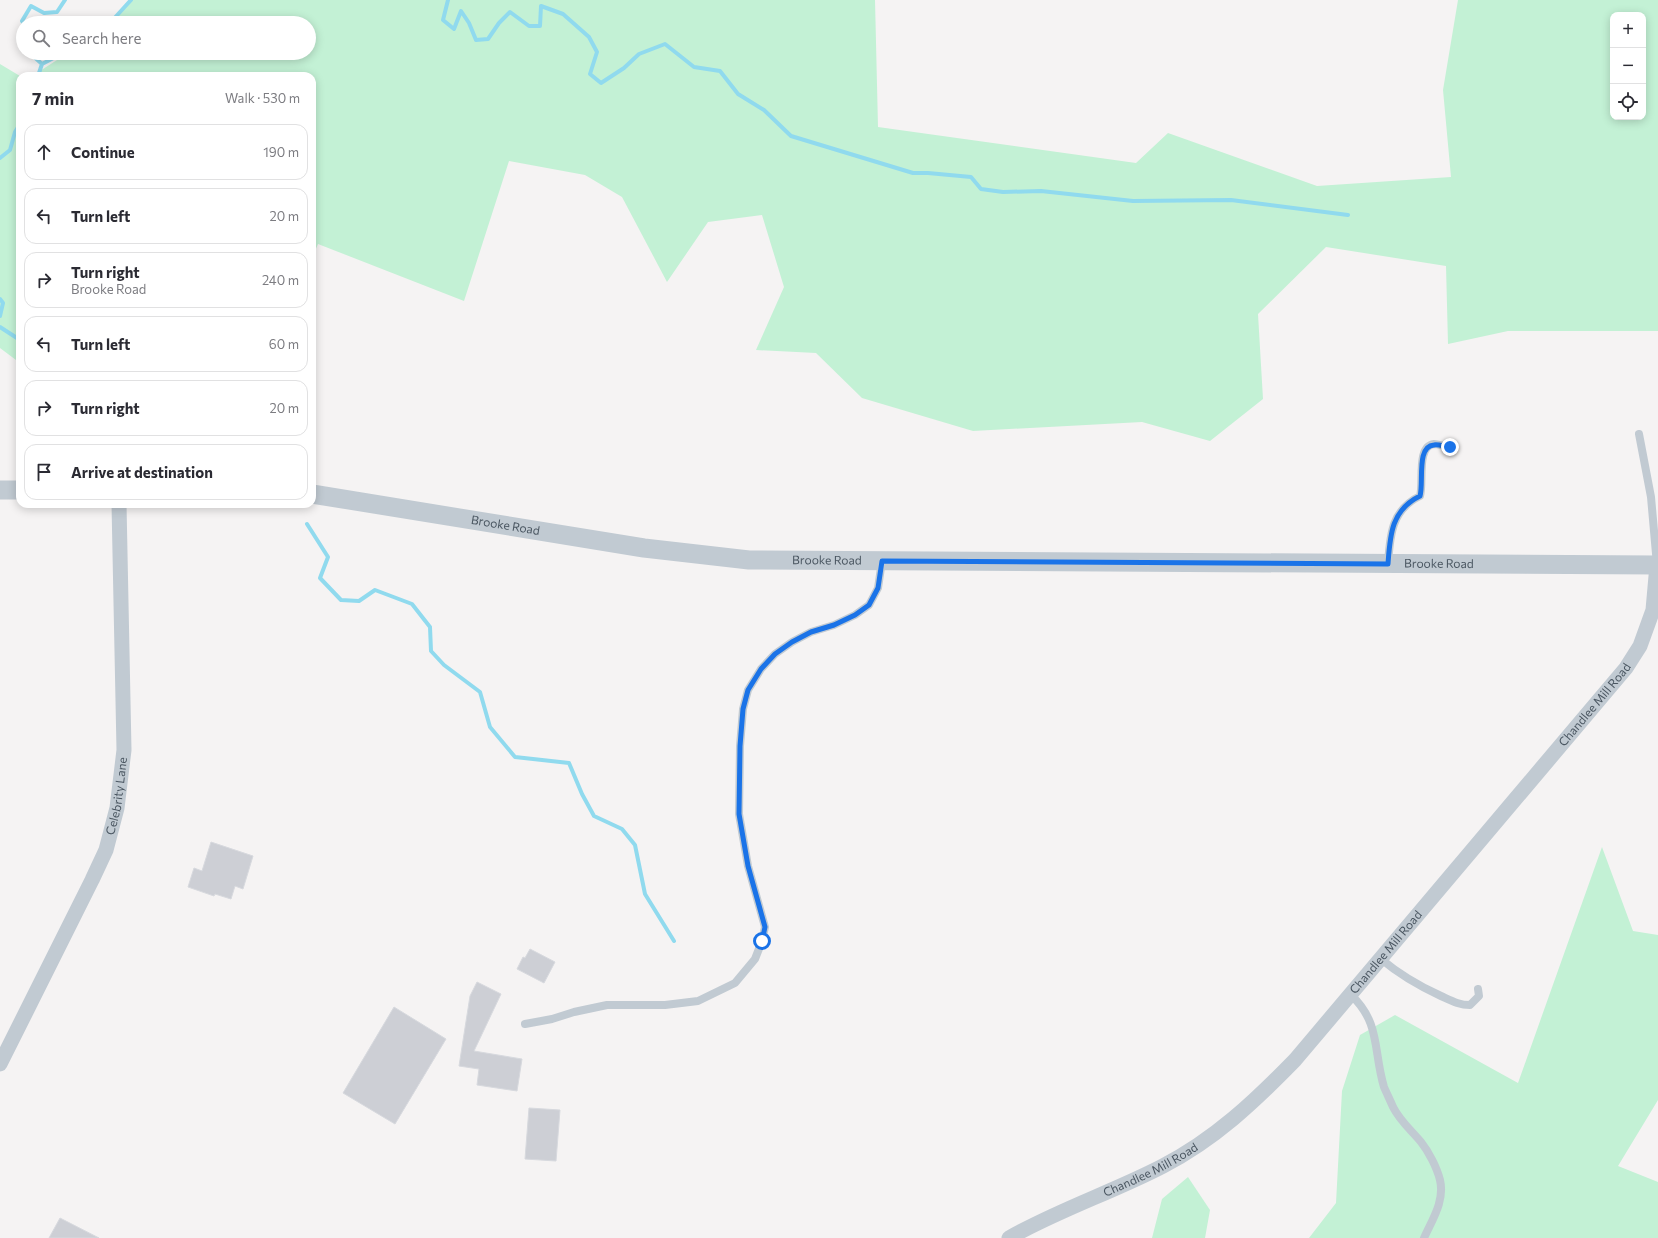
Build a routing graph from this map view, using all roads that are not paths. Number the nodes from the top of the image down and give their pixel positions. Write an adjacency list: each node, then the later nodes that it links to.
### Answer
1 (1640, 434): 9 (lane)
2 (1450, 447): 8 (lane)
3 (0, 490): 4 (street)
4 (16, 490)
5 (316, 495): 7 (street, Brooke Road)
6 (119, 508): 14 (street, Celebrity Lane)
7 (882, 561): 8 (street, Brooke Road); 13 (lane)
8 (1388, 564): 9 (street, Brooke Road)
9 (1658, 565): 10 (street, Chandlee Mill Road)
10 (1381, 959): 11 (lane); 12 (street, Chandlee Mill Road)
11 (1478, 989)
12 (1351, 995): 15 (street, Chandlee Mill Road); 16 (lane)
13 (525, 1024)
14 (0, 1064)
15 (1009, 1238)
16 (1424, 1238)

